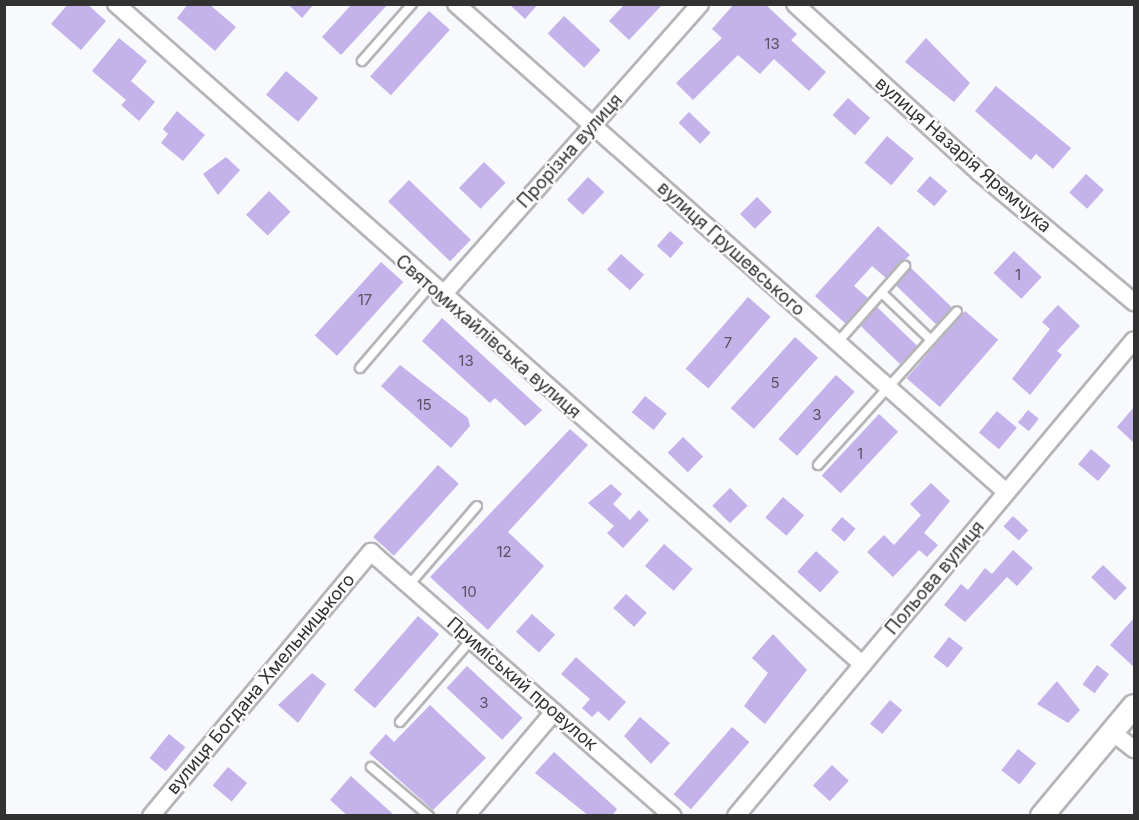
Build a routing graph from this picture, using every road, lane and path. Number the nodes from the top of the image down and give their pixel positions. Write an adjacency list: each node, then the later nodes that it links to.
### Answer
1 (116, 4): 9 (street, Святомихайлівська вулиця)
2 (412, 4): 6 (lane)
3 (456, 4): 7 (street, вулиця Грушевського)
4 (700, 4): 7 (street, Прорізна вулиця)
5 (795, 4): 11 (street, вулиця Назарія Яремчука)
6 (362, 61)
7 (592, 126): 9 (street, Прорізна вулиця); 15 (street, вулиця Грушевського)
8 (906, 266): 10 (lane)
9 (435, 291): 16 (lane); 24 (street, Святомихайлівська вулиця)
10 (882, 293): 13 (lane); 15 (lane)
11 (1134, 302)
12 (957, 311): 13 (lane)
13 (931, 340): 17 (lane)
14 (1134, 340): 19 (street, Польова вулиця)
15 (836, 344): 17 (street, вулиця Грушевського)
16 (360, 368)
17 (887, 389): 18 (lane); 19 (street, вулиця Грушевського)
18 (818, 465)
19 (1006, 492): 24 (street, Польова вулиця)
20 (477, 506): 22 (lane)
21 (371, 552): 22 (street, Приміський провулок); 31 (street, вулиця Богдана Хмельницького)
22 (409, 585): 23 (street, Приміський провулок)
23 (471, 640): 26 (street, Приміський провулок); 27 (lane)
24 (863, 665): 35 (street, Польова вулиця)
25 (1134, 706): 28 (main road)
26 (554, 712): 33 (street); 34 (street, Приміський провулок)
27 (400, 722)
28 (1113, 732): 29 (street); 36 (main road)
29 (1134, 749)
30 (371, 767): 32 (lane)
31 (151, 816)
32 (429, 816)
33 (466, 816)
34 (673, 816)
35 (736, 816)
36 (1042, 816)

